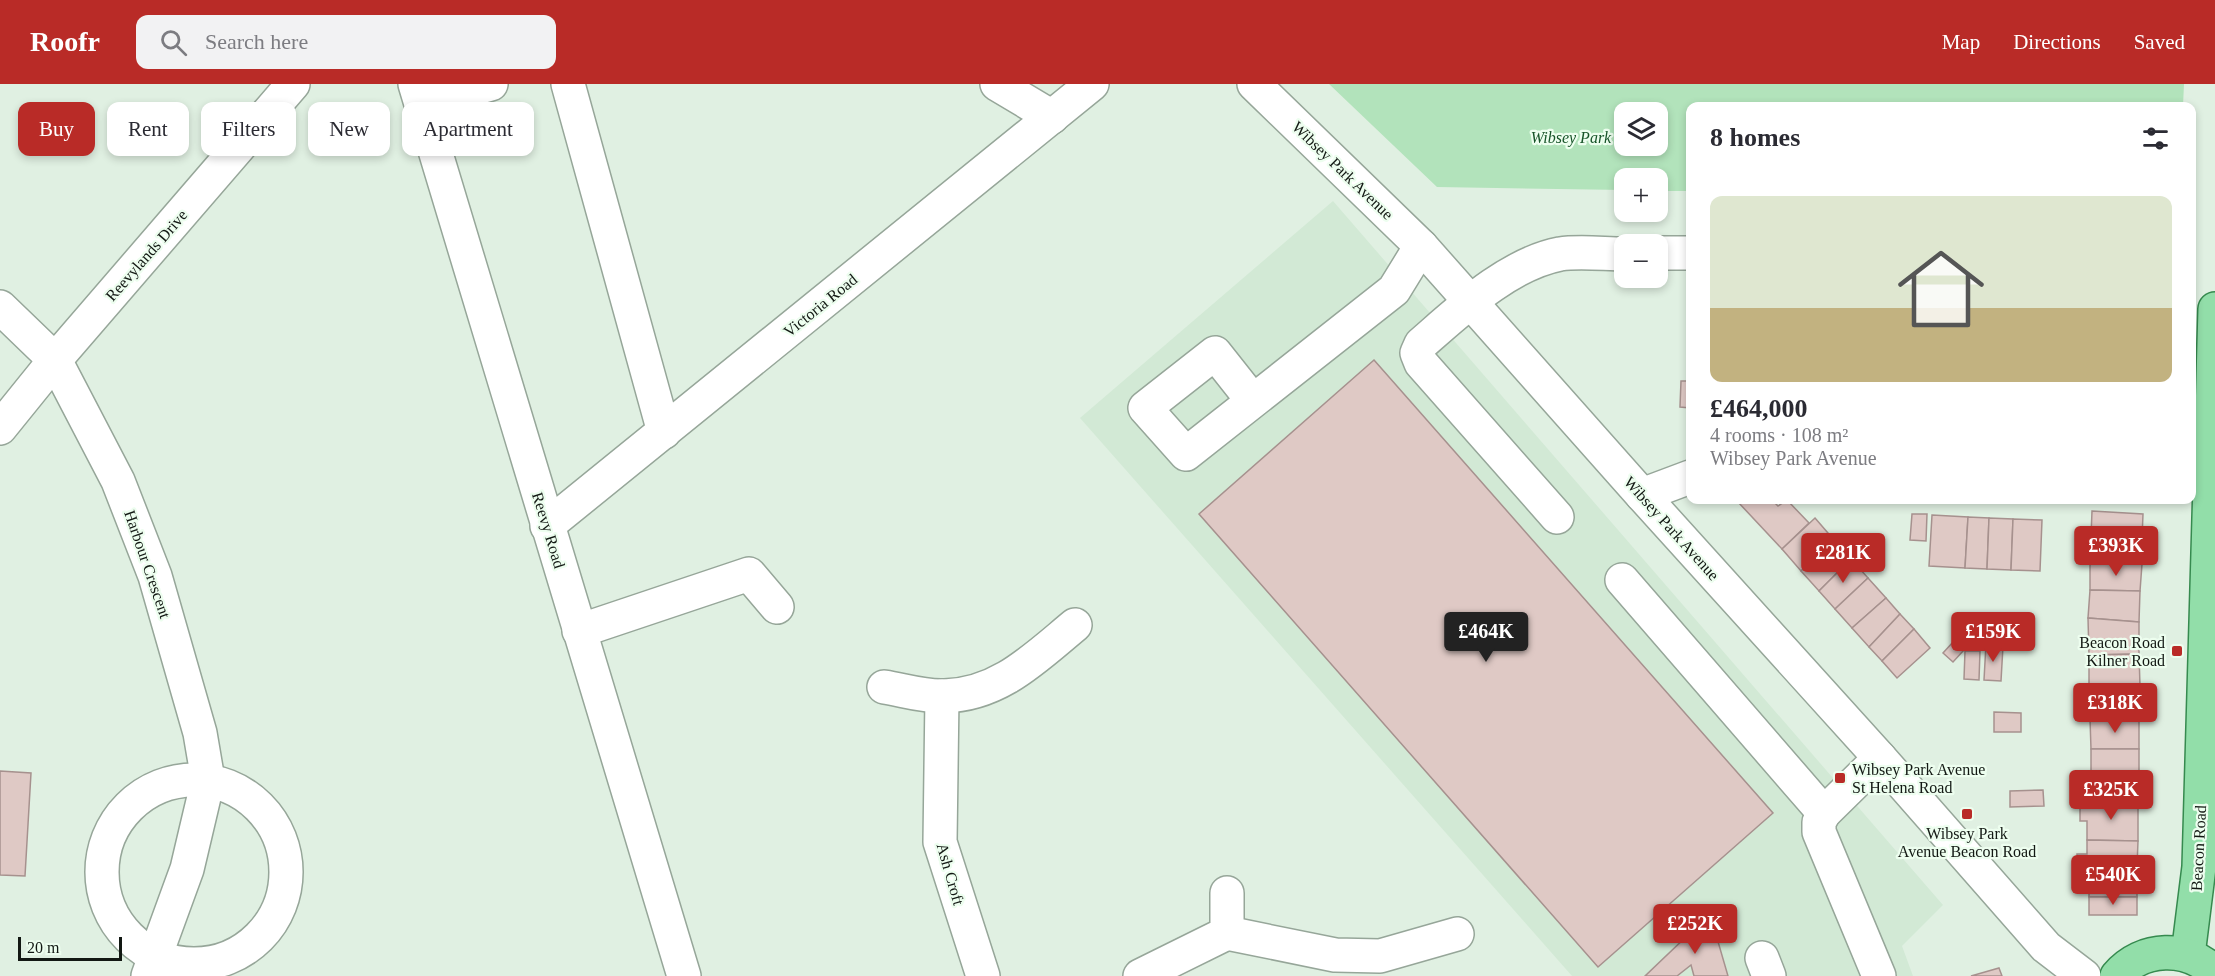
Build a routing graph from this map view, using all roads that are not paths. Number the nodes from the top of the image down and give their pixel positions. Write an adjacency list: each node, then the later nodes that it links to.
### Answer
1 (293, 84): 16 (street, Reevylands Drive)
2 (491, 84): 7 (street)
3 (568, 84): 19 (street)
4 (997, 84): 8 (street)
5 (1092, 84): 8 (street, Victoria Road)
6 (1254, 84): 9 (street, Wibsey Park Avenue)
7 (418, 94): 24 (street, Reevy Road)
8 (1052, 117): 19 (street, Victoria Road)
9 (1421, 246): 13 (street, Wibsey Park Avenue); 17 (street)
10 (1668, 253): 11 (street)
11 (1686, 253)
12 (1614, 254): 13 (street)
13 (1469, 302): 22 (street, Wibsey Park Avenue); 23 (street)
14 (0, 307): 16 (street, Harbour Crescent)
15 (2215, 309): 21 (main road, Beacon Road)
16 (56, 360): 18 (street, Reevylands Drive); 32 (street, Harbour Crescent)
17 (1253, 401)
18 (0, 428)
19 (664, 432): 24 (street, Victoria Road)
20 (1686, 478): 22 (street)
21 (2200, 484): 37 (main road, Beacon Road)
22 (1642, 495): 31 (street, Wibsey Park Avenue)
23 (1557, 517)
24 (547, 526): 28 (street, Reevy Road)
25 (1622, 580): 33 (street)
26 (777, 607): 28 (street)
27 (1075, 625): 30 (street)
28 (579, 631): 40 (street, Reevy Road)
29 (884, 687): 30 (street)
30 (942, 696): 41 (street, Ash Croft)
31 (1880, 758): 33 (street); 44 (street, Wibsey Park Avenue)
32 (208, 780): 38 (street, Harbour Crescent); 38 (street); 38 (street)
33 (1824, 813): 43 (street)
34 (1227, 893): 35 (street)
35 (1227, 933): 36 (street); 42 (street)
36 (1457, 934)
37 (2188, 955): 39 (main road); 45 (main road)
38 (152, 966)
39 (2215, 973)
40 (684, 976)
41 (983, 976)
42 (1140, 976)
43 (1879, 976)
44 (2084, 976)
45 (2117, 976)

